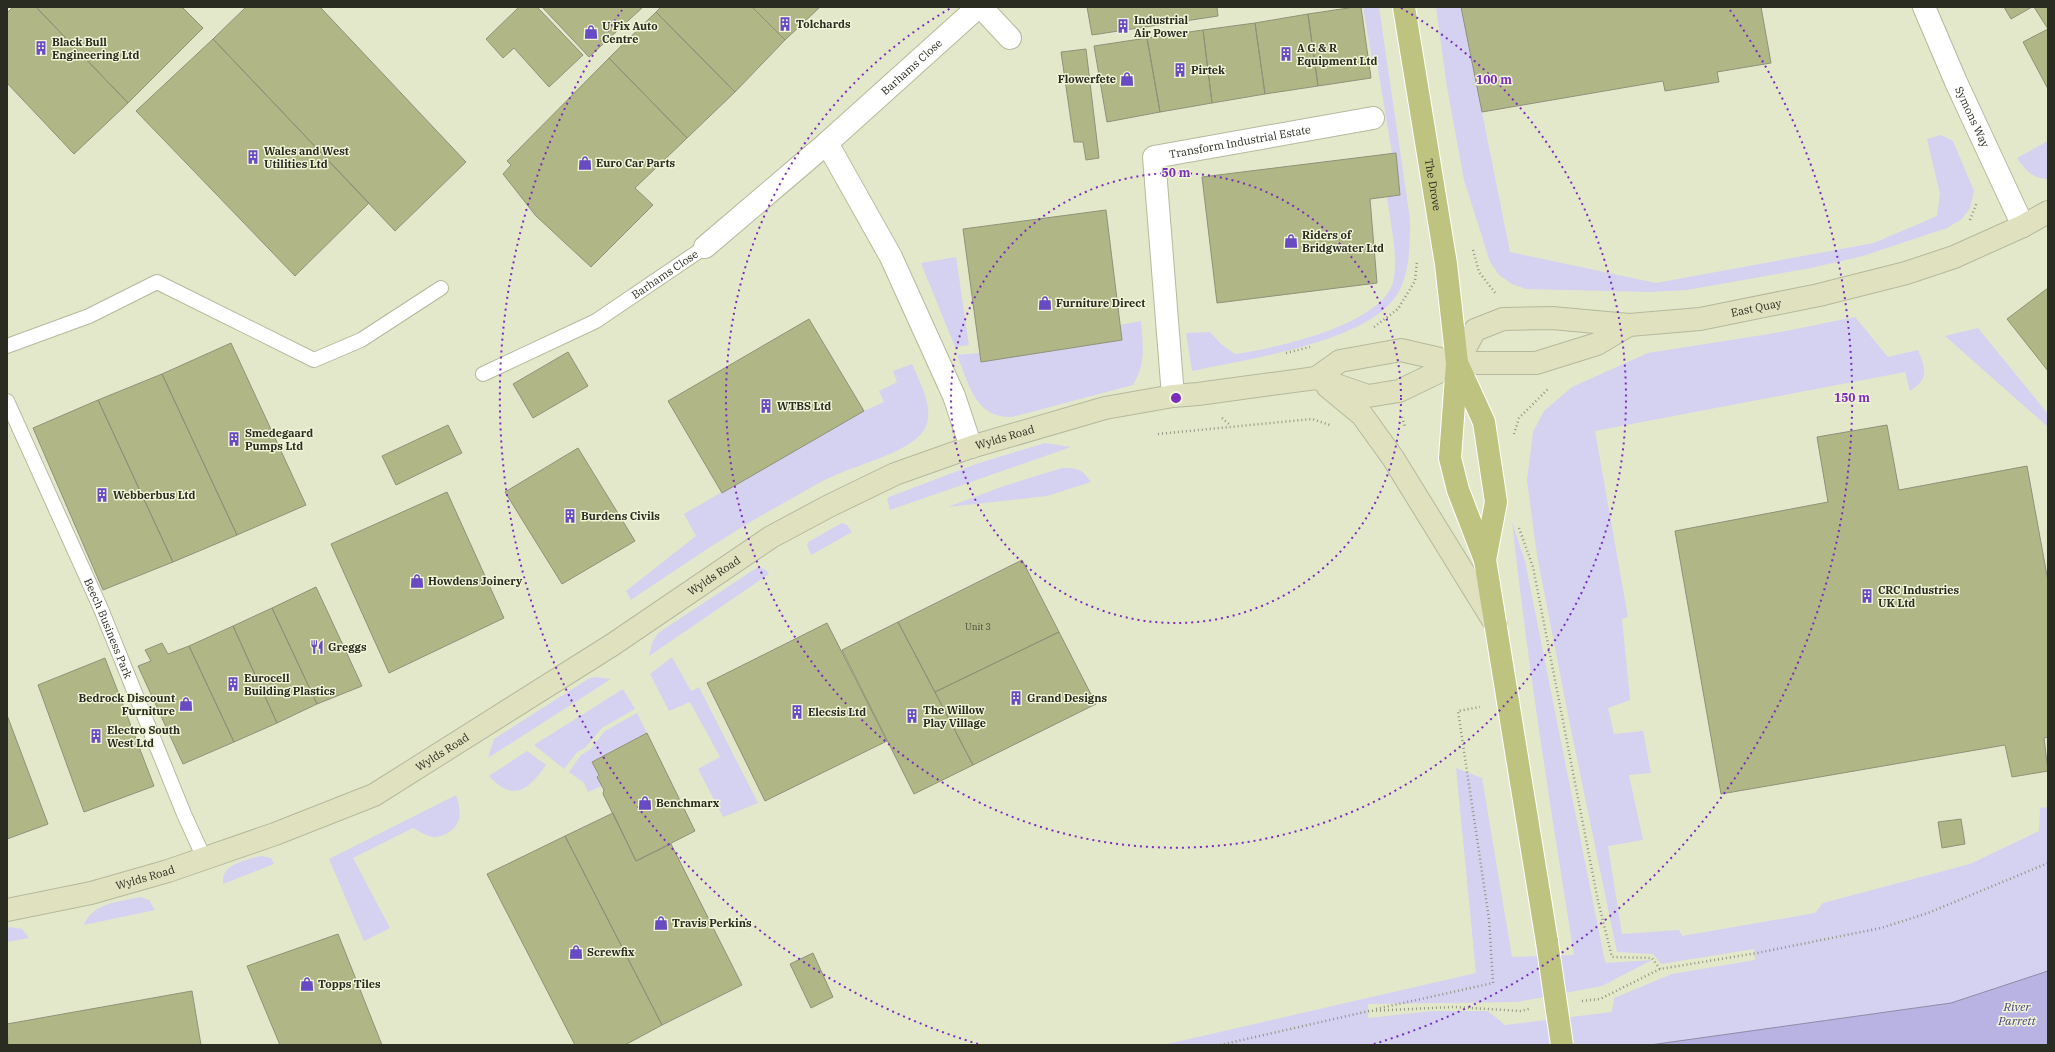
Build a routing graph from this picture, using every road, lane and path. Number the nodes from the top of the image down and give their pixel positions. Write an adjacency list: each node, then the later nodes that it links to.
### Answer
1 (978, 7): 7 (street, Barhams Close)
2 (981, 7): 5 (street)
3 (1404, 7): 18 (main road, The Drove)
4 (1924, 7): 9 (street, Symons Way)
5 (1010, 38)
6 (1373, 118): 22 (street, Transform Industrial Estate)
7 (827, 143): 10 (street, Barhams Close); 27 (street)
8 (2048, 212): 9 (street, East Quay)
9 (2023, 226): 13 (street, East Quay)
10 (705, 247): 19 (lane, Barhams Close)
11 (1417, 256): 14 (path)
12 (441, 288): 15 (lane)
13 (1629, 325): 18 (street, East Quay); 18 (street)
14 (1369, 331)
15 (7, 346)
16 (1315, 346): 17 (path)
17 (1300, 350)
18 (1457, 363): 20 (street, Wylds Road); 20 (street); 29 (main road); 29 (main road)
19 (483, 374)
20 (1316, 378): 22 (street, Wylds Road); 30 (street)
21 (1553, 385): 26 (path)
22 (1173, 396): 27 (street, Wylds Road)
23 (7, 401): 32 (lane, Beech Business Park)
24 (1331, 426): 25 (path)
25 (1158, 434)
26 (1512, 439)
27 (971, 447): 32 (street, Wylds Road)
28 (1518, 525): 35 (path)
29 (1485, 560): 30 (main road)
30 (1496, 625): 40 (main road, bridge)
31 (1480, 707): 38 (path)
32 (204, 858): 34 (street, Wylds Road)
33 (2048, 863): 35 (path)
34 (7, 910)
35 (1660, 969): 36 (path)
36 (1578, 1002)
37 (1535, 1009): 38 (path)
38 (1368, 1011): 39 (path)
39 (1220, 1045)
40 (1562, 1045)

